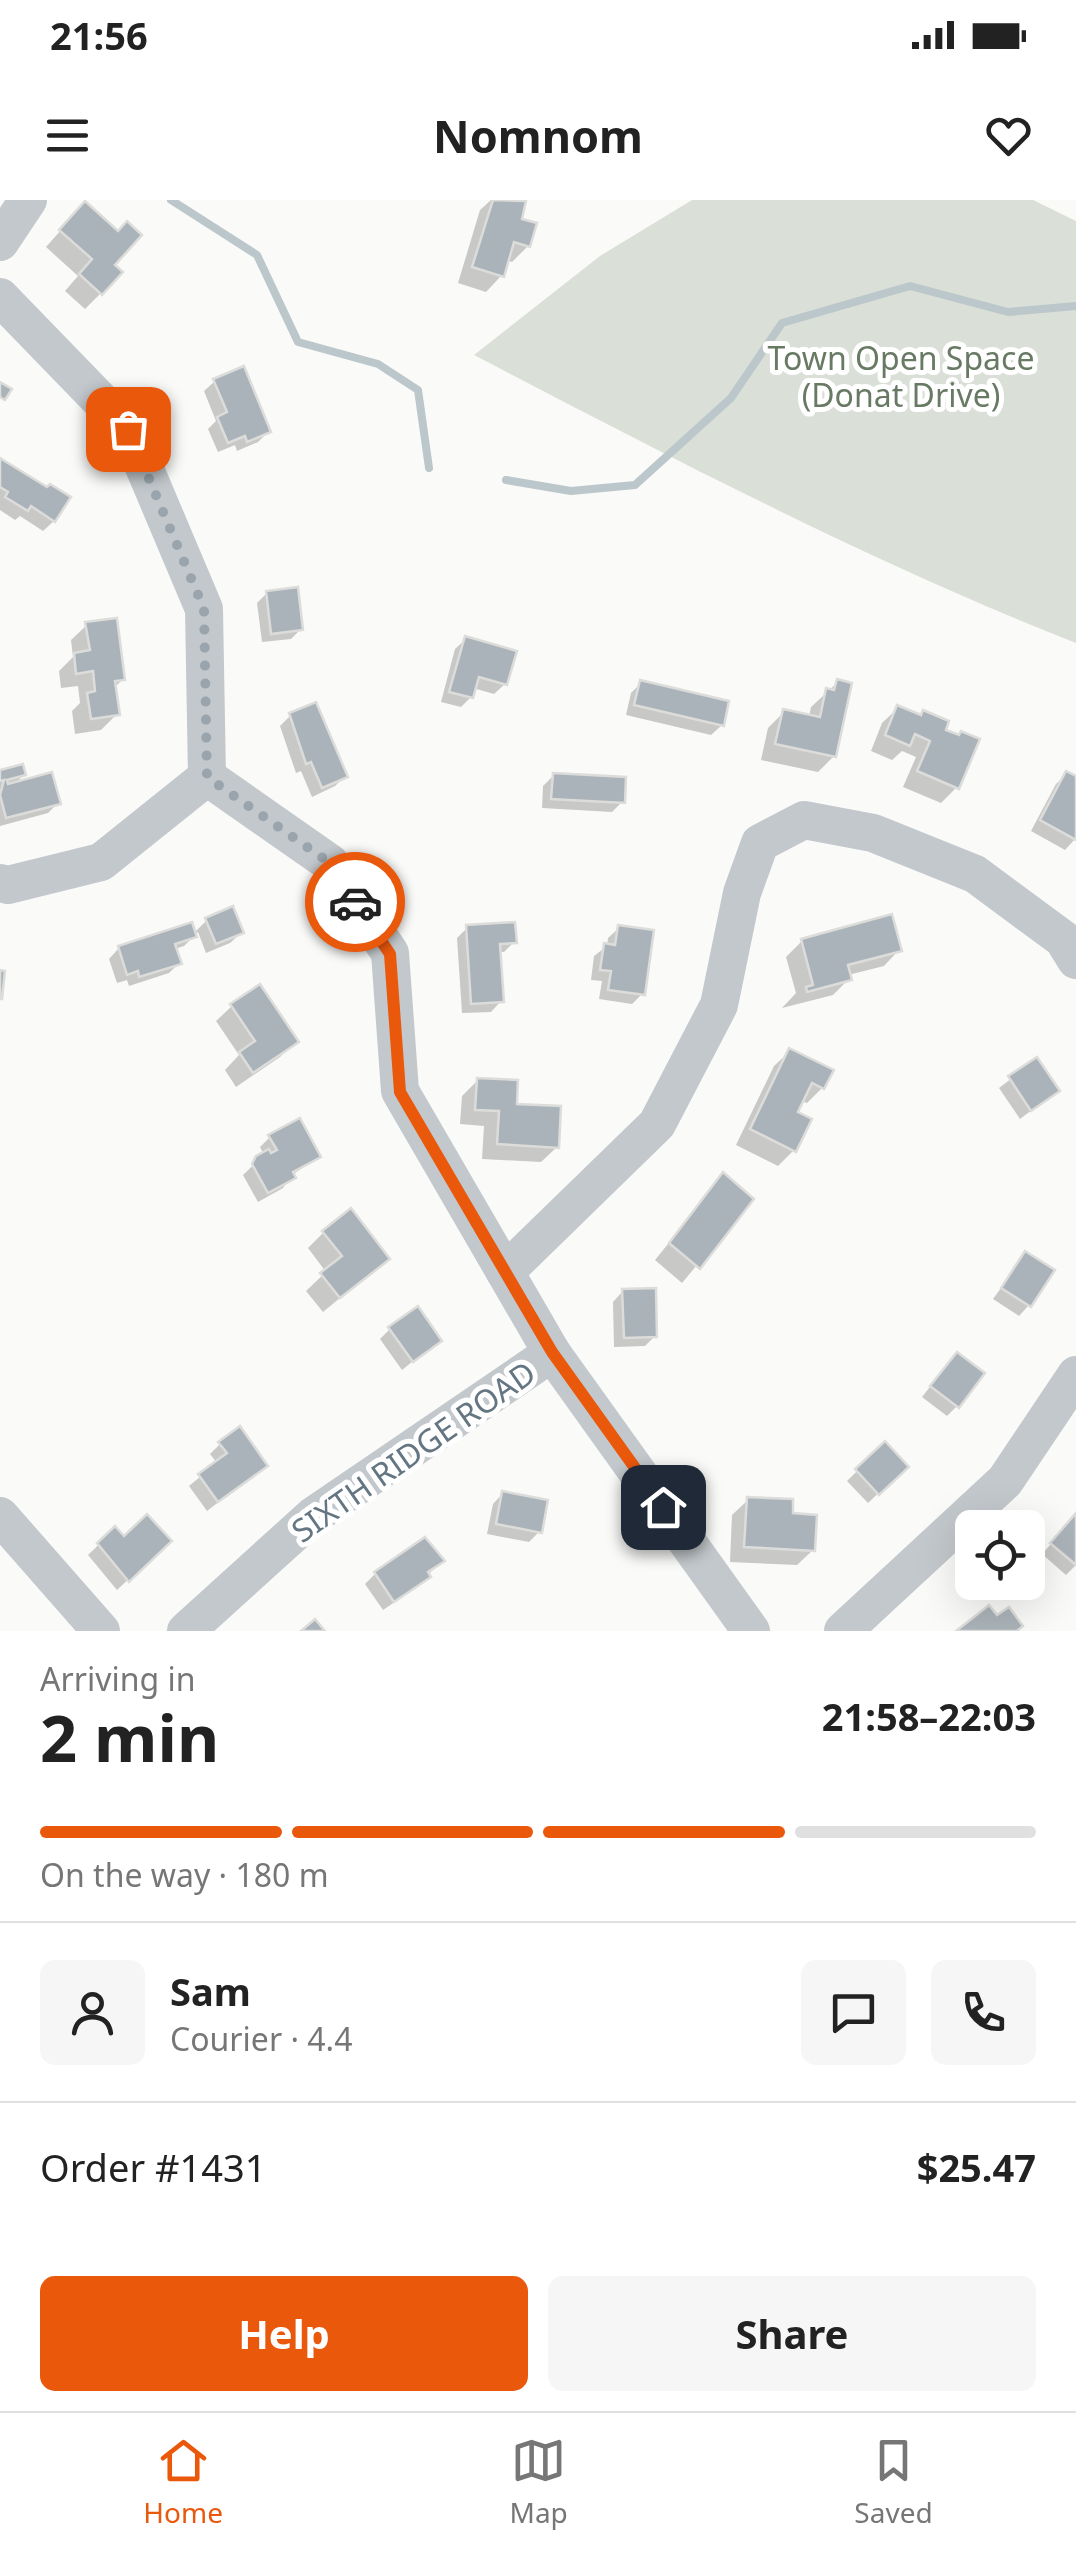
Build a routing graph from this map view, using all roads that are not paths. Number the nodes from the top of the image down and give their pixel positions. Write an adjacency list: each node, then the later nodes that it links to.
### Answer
1 (28, 200): 2 (street)
2 (0, 242)
3 (0, 297): 4 (street)
4 (207, 777): 5 (street); 7 (street)
5 (0, 883)
6 (1076, 960): 7 (street)
7 (505, 1272): 8 (street)
8 (552, 1352): 12 (street, SIXTH RIDGE ROAD); 13 (street)
9 (1076, 1375): 14 (street)
10 (0, 1516): 11 (street)
11 (101, 1631)
12 (186, 1631)
13 (751, 1631)
14 (843, 1631)

